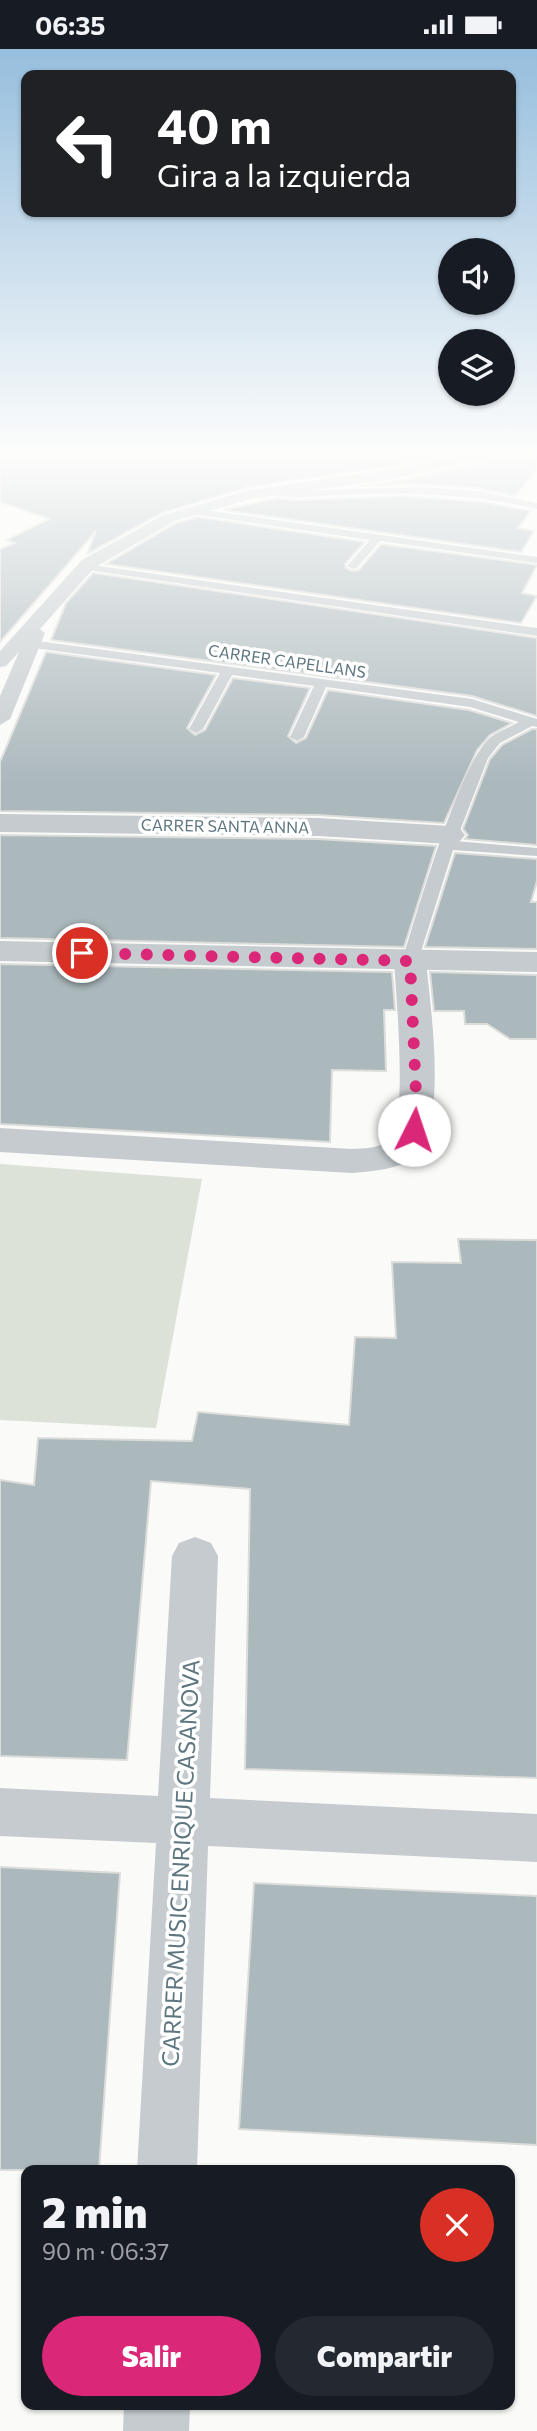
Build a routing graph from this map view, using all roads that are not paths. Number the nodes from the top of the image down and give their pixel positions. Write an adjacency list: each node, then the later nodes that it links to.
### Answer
1 (93, 563): 4 (street)
2 (355, 563): 3 (lane)
3 (353, 566)
4 (85, 568): 5 (street); 6 (lane)
5 (46, 612): 7 (street); 8 (street)
6 (537, 632)
7 (30, 645): 9 (lane, CARRER CAPELLANS); 11 (street)
8 (0, 661)
9 (228, 671): 10 (lane, CARRER CAPELLANS); 13 (lane)
10 (321, 683): 12 (lane, CARRER CAPELLANS); 14 (lane)
11 (0, 719)
12 (533, 722): 16 (lane)
13 (196, 729)
14 (297, 737)
15 (0, 823): 16 (street, CARRER SANTA ANNA)
16 (449, 840): 17 (lane); 19 (lane)
17 (537, 852)
18 (0, 951): 19 (street)
19 (410, 961): 20 (street); 21 (street)
20 (537, 962)
21 (0, 1140)
22 (195, 1556): 24 (street, CARRER MUSIC ENRIQUE CASANOVA)
23 (0, 1812): 24 (street)
24 (183, 1821): 25 (street); 26 (street, CARRER MUSIC ENRIQUE CASANOVA)
25 (537, 1837)
26 (167, 2165)
27 (157, 2410): 28 (street)
28 (156, 2431)

